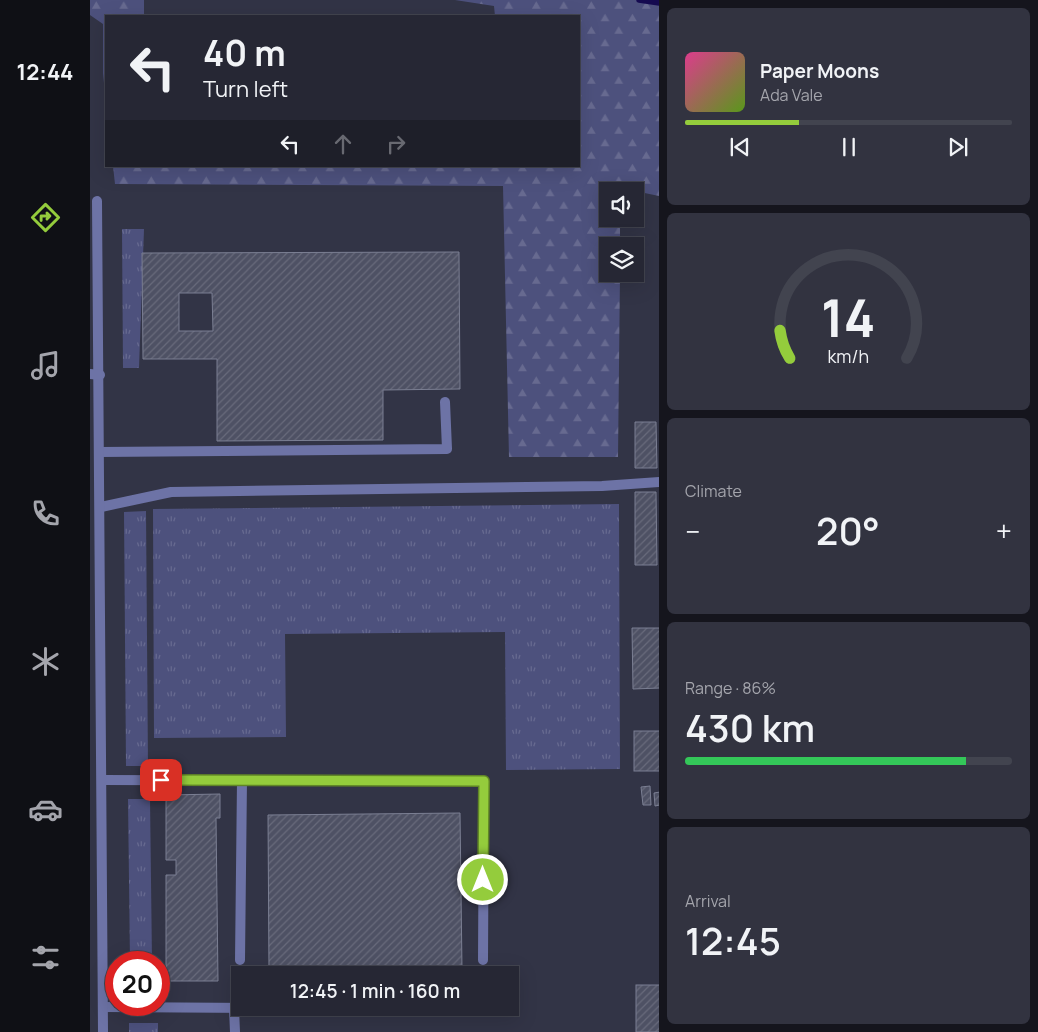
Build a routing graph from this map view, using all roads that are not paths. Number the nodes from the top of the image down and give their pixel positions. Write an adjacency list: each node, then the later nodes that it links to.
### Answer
1 (97, 201): 2 (street)
2 (94, 233): 3 (street)
3 (95, 375): 5 (street)
4 (445, 402): 5 (street)
5 (100, 452): 7 (street)
6 (659, 482): 7 (street)
7 (101, 507): 8 (street)
8 (102, 780): 9 (street); 12 (street)
9 (242, 780): 10 (street); 11 (street)
10 (240, 960)
11 (483, 960)
12 (103, 1007): 13 (street); 15 (street)
13 (231, 1008)
14 (234, 1016): 16 (street)
15 (103, 1032)
16 (235, 1032)

